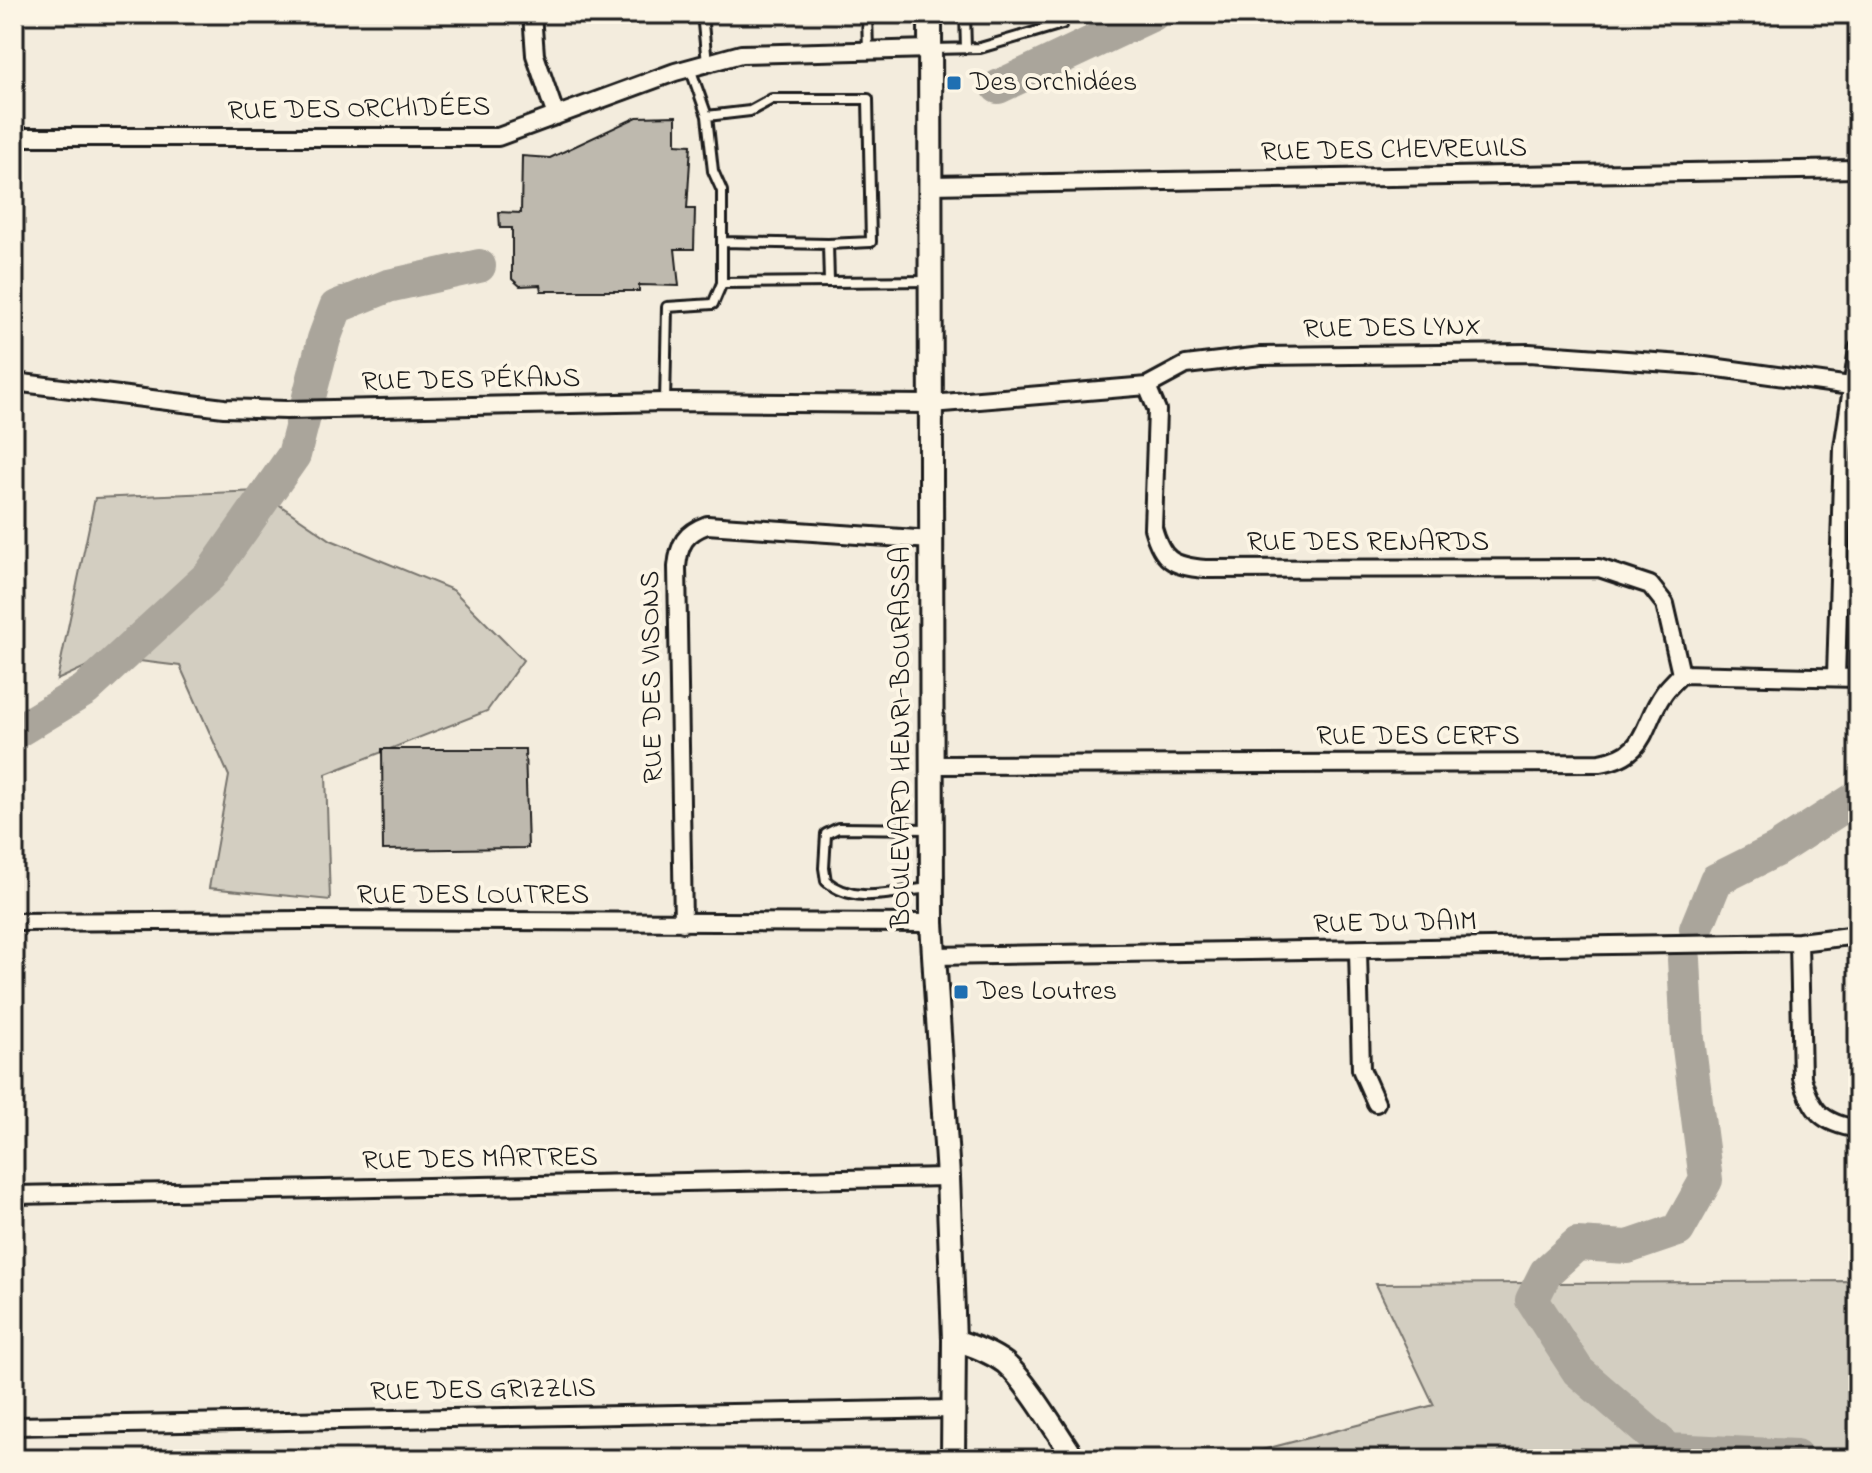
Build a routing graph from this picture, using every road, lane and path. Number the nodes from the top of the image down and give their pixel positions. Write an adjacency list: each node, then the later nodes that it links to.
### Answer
1 (532, 14): 12 (street)
2 (702, 14): 10 (lane)
3 (867, 14): 9 (lane)
4 (930, 14): 8 (main road, BOULEVARD HENRI-BOURASSA)
5 (965, 14): 7 (lane)
6 (1060, 14): 7 (lane)
7 (966, 48): 8 (lane)
8 (931, 49): 9 (street, RUE DES ORCHIDÉES); 16 (main road, BOULEVARD HENRI-BOURASSA)
9 (868, 51): 10 (street, RUE DES ORCHIDÉES)
10 (707, 63): 11 (street, RUE DES ORCHIDÉES)
11 (689, 68): 12 (street, RUE DES ORCHIDÉES); 13 (lane)
12 (556, 116): 14 (street, RUE DES ORCHIDÉES)
13 (707, 116): 17 (lane); 18 (lane)
14 (14, 137)
15 (1858, 169): 16 (street, RUE DES CHEVREUILS)
16 (931, 185): 19 (main road, BOULEVARD HENRI-BOURASSA)
17 (722, 242): 18 (lane); 21 (lane)
18 (828, 244): 20 (lane)
19 (931, 281): 20 (lane); 27 (main road, BOULEVARD HENRI-BOURASSA)
20 (829, 282): 21 (lane)
21 (722, 283): 26 (lane)
22 (1858, 349): 25 (street)
23 (14, 382): 26 (street, RUE DES PÉKANS)
24 (1147, 386): 25 (street, RUE DES LYNX); 27 (street, RUE DES LYNX); 29 (street, RUE DES RENARDS)
25 (1854, 387): 30 (street)
26 (665, 402): 27 (street, RUE DES PÉKANS)
27 (931, 404): 28 (main road, BOULEVARD HENRI-BOURASSA)
28 (932, 540): 32 (main road, BOULEVARD HENRI-BOURASSA); 36 (street, RUE DES VISONS)
29 (1681, 674): 30 (street); 32 (street, RUE DES CERFS)
30 (1836, 676): 31 (street)
31 (1858, 678)
32 (932, 765): 33 (main road, BOULEVARD HENRI-BOURASSA)
33 (932, 829): 34 (main road, BOULEVARD HENRI-BOURASSA); 34 (lane)
34 (932, 888): 37 (main road, BOULEVARD HENRI-BOURASSA)
35 (14, 922): 36 (street, RUE DES LOUTRES)
36 (683, 923): 37 (street, RUE DES LOUTRES)
37 (932, 923): 41 (main road, BOULEVARD HENRI-BOURASSA)
38 (1858, 935): 39 (street, RUE DU DAIM)
39 (1799, 942): 40 (street, RUE DU DAIM); 43 (street)
40 (1358, 951): 41 (street, RUE DU DAIM); 42 (street)
41 (933, 956): 44 (main road, BOULEVARD HENRI-BOURASSA)
42 (1376, 1103)
43 (1858, 1129)
44 (948, 1177): 45 (street, RUE DES MARTRES); 46 (main road, BOULEVARD HENRI-BOURASSA)
45 (14, 1195)
46 (954, 1340): 47 (main road, BOULEVARD HENRI-BOURASSA); 50 (street)
47 (954, 1409): 48 (street, RUE DES GRIZZLIS); 49 (main road, BOULEVARD HENRI-BOURASSA)
48 (14, 1426)
49 (953, 1459)
50 (1075, 1459)

